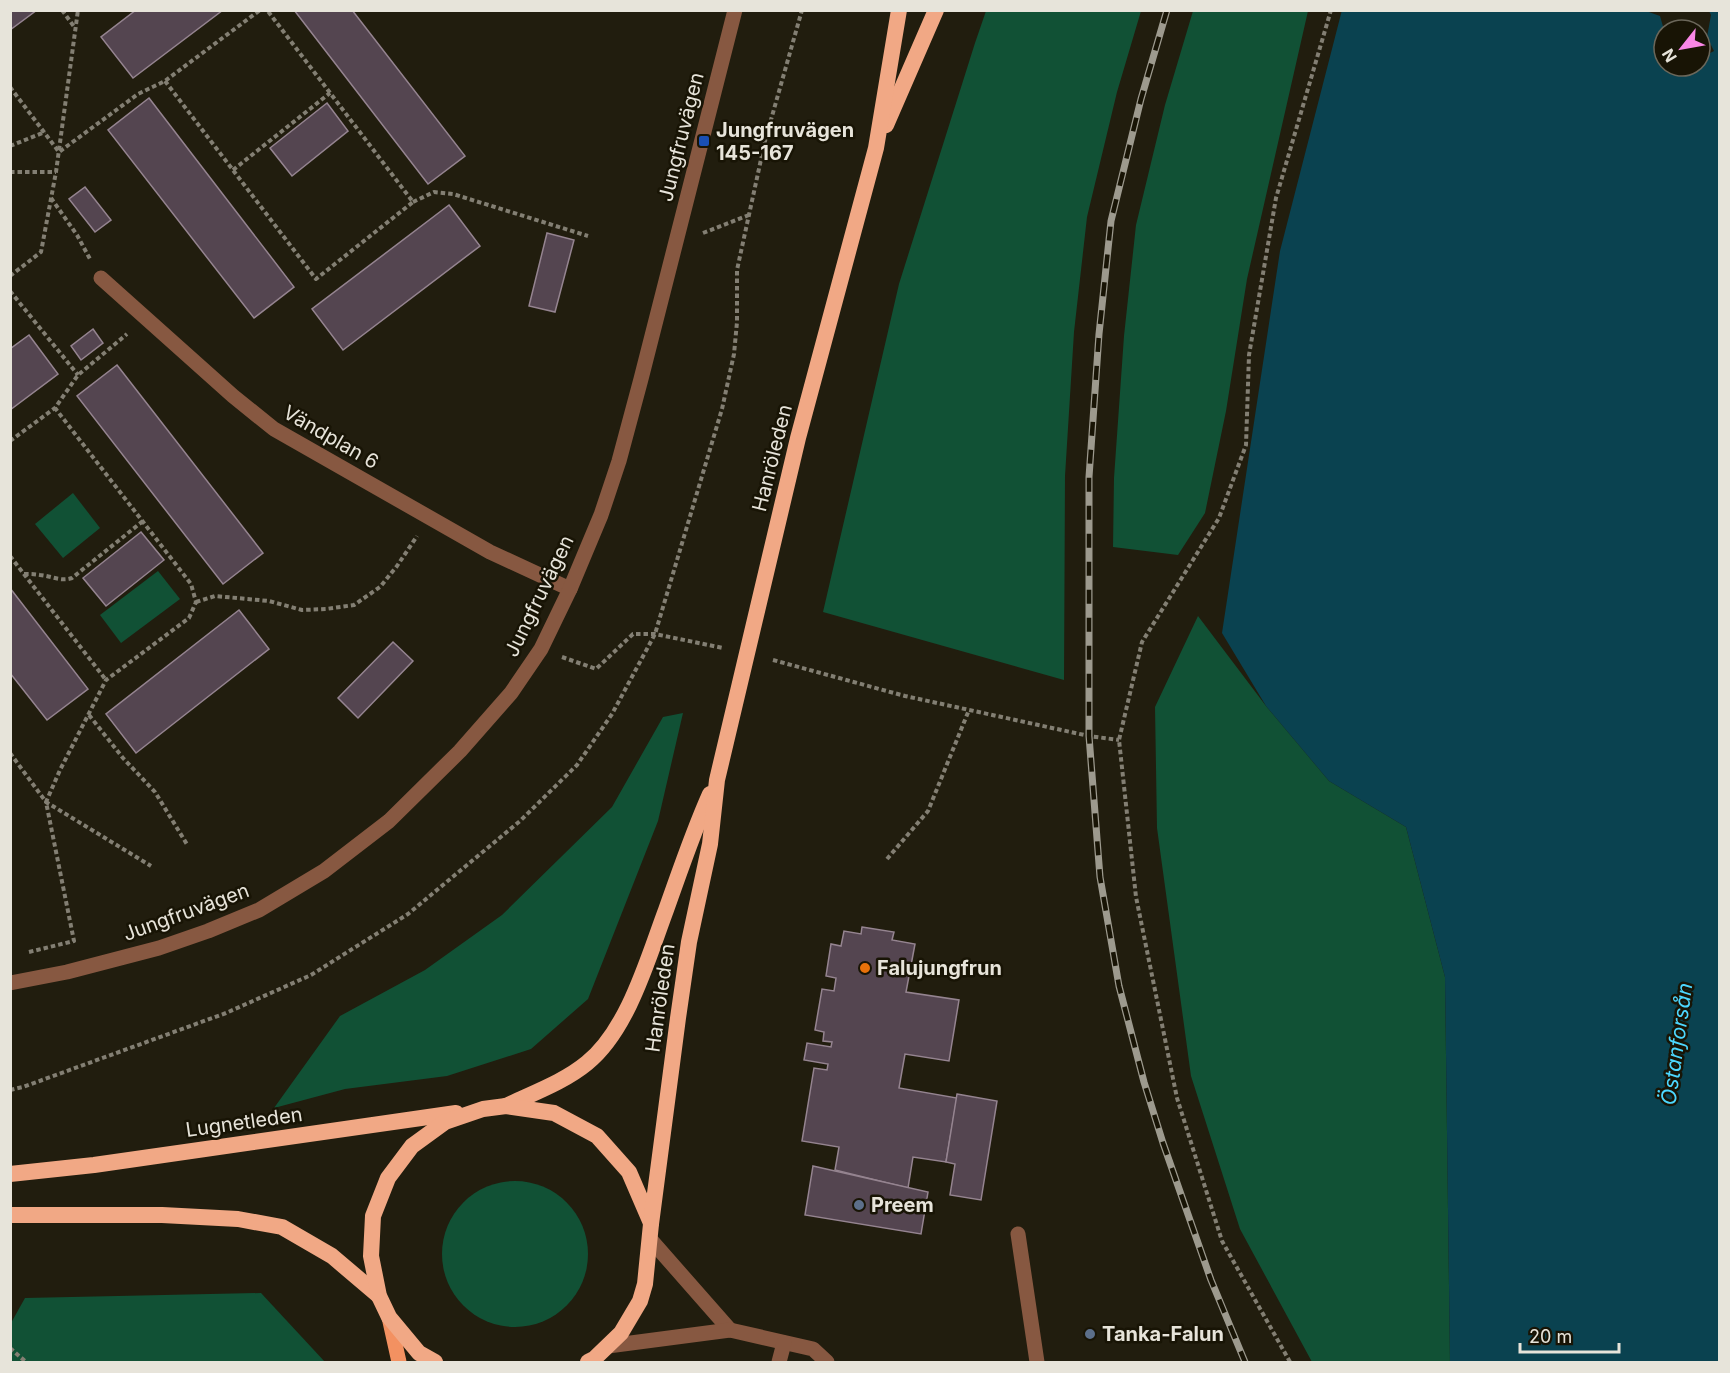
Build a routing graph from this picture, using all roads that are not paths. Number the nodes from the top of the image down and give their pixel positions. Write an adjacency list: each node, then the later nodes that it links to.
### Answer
1 (735, 10): 6 (street, Jungfruvägen)
2 (899, 10): 4 (highway, Hanröleden)
3 (936, 10): 4 (highway, Hanröleden)
4 (876, 148): 7 (highway, Hanröleden)
5 (100, 278): 6 (street, Vändplan 6)
6 (570, 589): 8 (street, Jungfruvägen)
7 (717, 780): 9 (highway, Hanröleden); 13 (highway, Hanröleden)
8 (10, 983)
9 (506, 1106): 10 (highway); 13 (highway)
10 (483, 1109): 11 (highway, Lugnetleden); 15 (highway)
11 (10, 1174)
12 (10, 1215): 15 (highway)
13 (650, 1231): 17 (street); 19 (highway, Hanröleden)
14 (1017, 1234): 25 (street)
15 (379, 1296): 16 (highway)
16 (389, 1317): 21 (main road); 22 (highway)
17 (730, 1330): 18 (street); 19 (street)
18 (784, 1342): 23 (street); 24 (street)
19 (608, 1346): 20 (highway, Hanröleden)
20 (591, 1361)
21 (399, 1362)
22 (435, 1362)
23 (779, 1362)
24 (827, 1362)
25 (1037, 1362)

